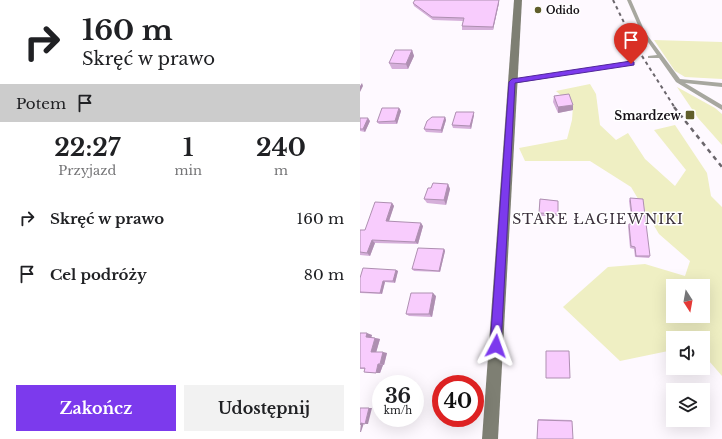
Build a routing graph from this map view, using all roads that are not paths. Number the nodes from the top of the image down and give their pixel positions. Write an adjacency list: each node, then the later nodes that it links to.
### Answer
1 (518, 0): 7 (street)
2 (629, 0): 3 (lane)
3 (659, 56): 4 (lane); 6 (lane)
4 (650, 57)
5 (631, 64): 7 (lane)
6 (678, 81): 8 (lane); 9 (lane)
7 (512, 82): 10 (street)
8 (722, 85)
9 (722, 108)
10 (490, 439)

